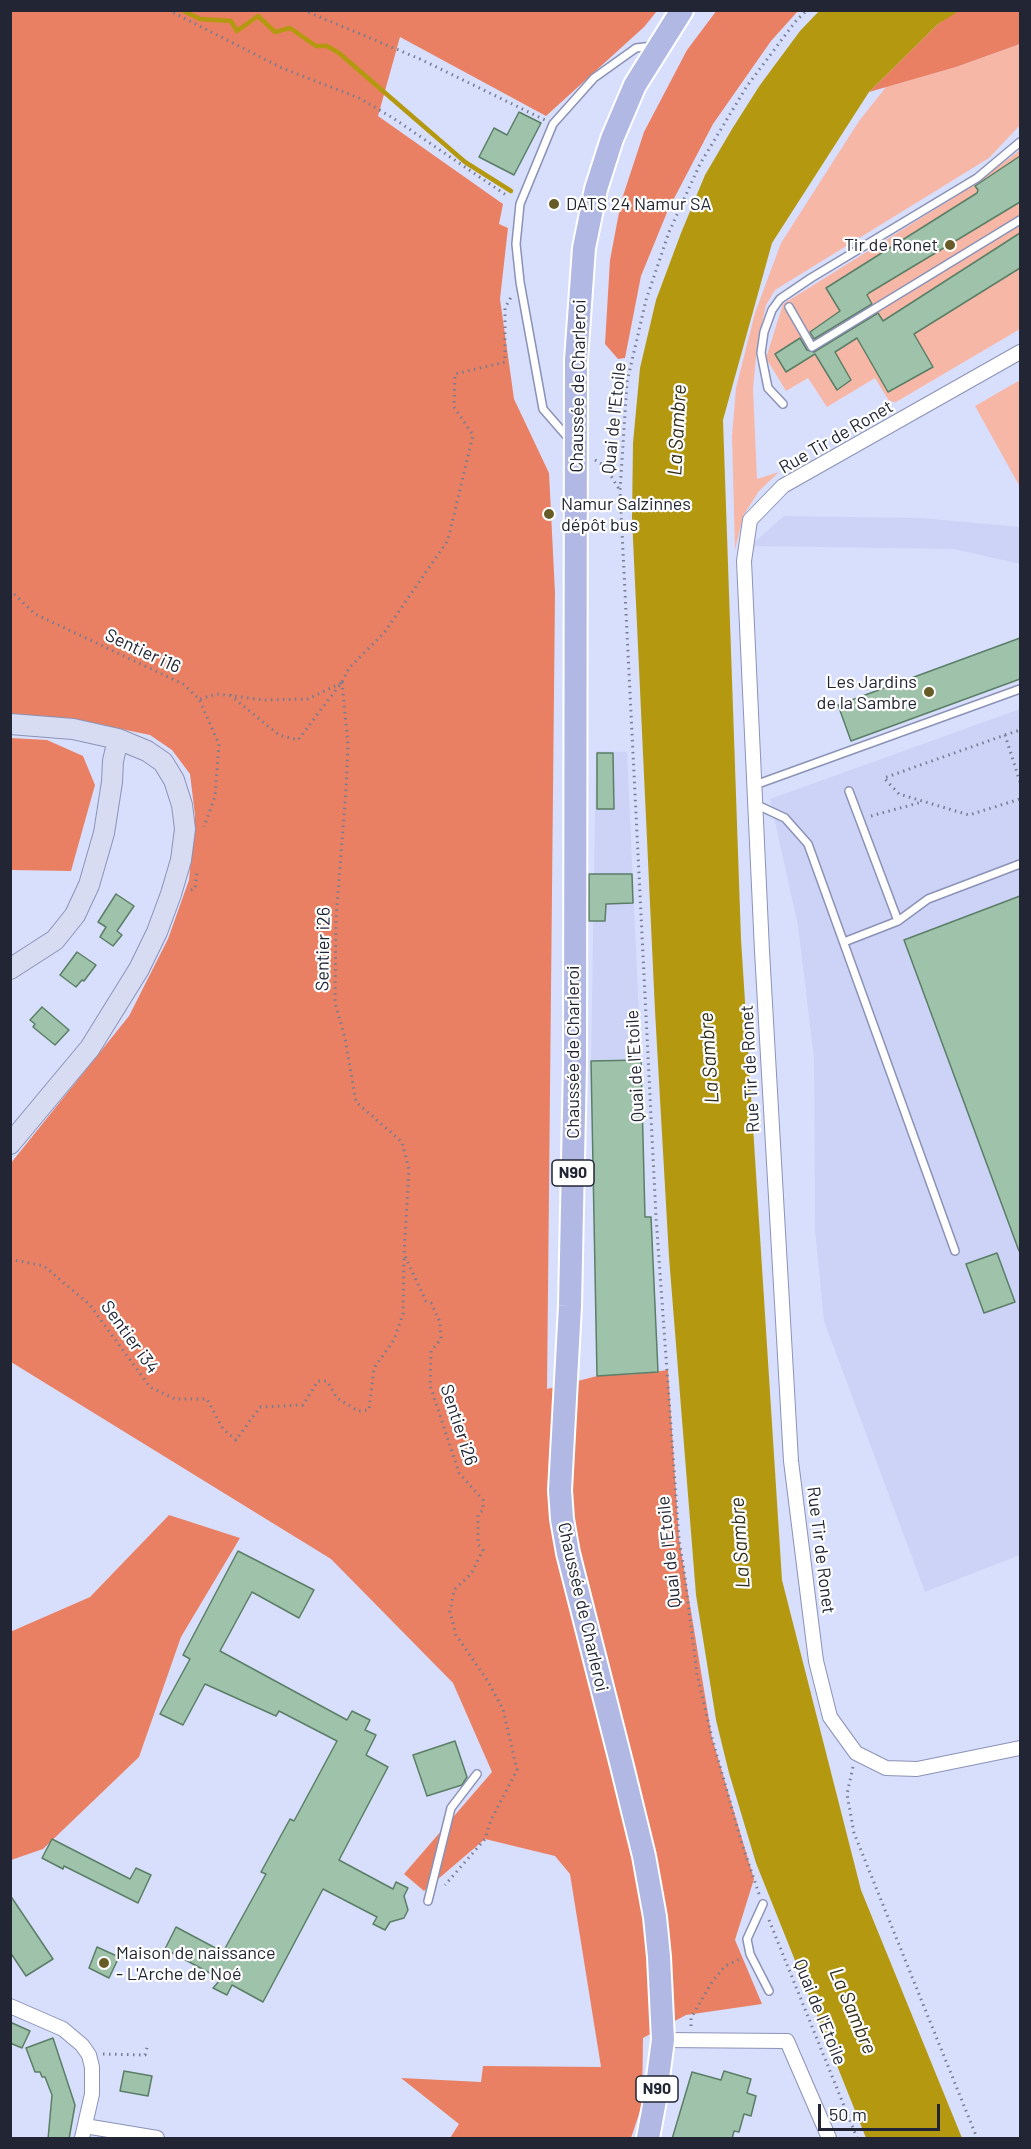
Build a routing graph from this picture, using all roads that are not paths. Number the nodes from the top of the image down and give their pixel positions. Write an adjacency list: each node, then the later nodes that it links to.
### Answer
1 (682, 10): 2 (main road, Chaussée de Charleroi / N90)
2 (660, 45): 8 (main road, Chaussée de Charleroi / N90); 8 (lane)
3 (1020, 142): 7 (lane)
4 (1020, 220): 5 (lane)
5 (789, 307)
6 (1020, 352): 12 (street, Rue Tir de Ronet)
7 (783, 404)
8 (576, 446): 27 (main road, Chaussée de Charleroi / N90)
9 (1020, 689): 12 (lane)
10 (10, 724): 11 (main road)
11 (118, 738): 18 (main road); 19 (main road)
12 (755, 785): 14 (street, Rue Tir de Ronet)
13 (849, 790): 16 (lane)
14 (755, 804): 17 (lane); 21 (street, Rue Tir de Ronet)
15 (1020, 864): 16 (lane)
16 (898, 921): 17 (lane)
17 (844, 942): 20 (lane)
18 (10, 969)
19 (10, 1144)
20 (955, 1251)
21 (1020, 1748)
22 (477, 1774): 23 (lane)
23 (428, 1901)
24 (763, 1904): 25 (lane)
25 (769, 1991)
26 (10, 2006): 28 (street)
27 (663, 2040): 30 (main road, Chaussée de Charleroi / N90); 31 (street)
28 (83, 2132): 29 (street)
29 (157, 2139)
30 (648, 2139)
31 (829, 2139)

